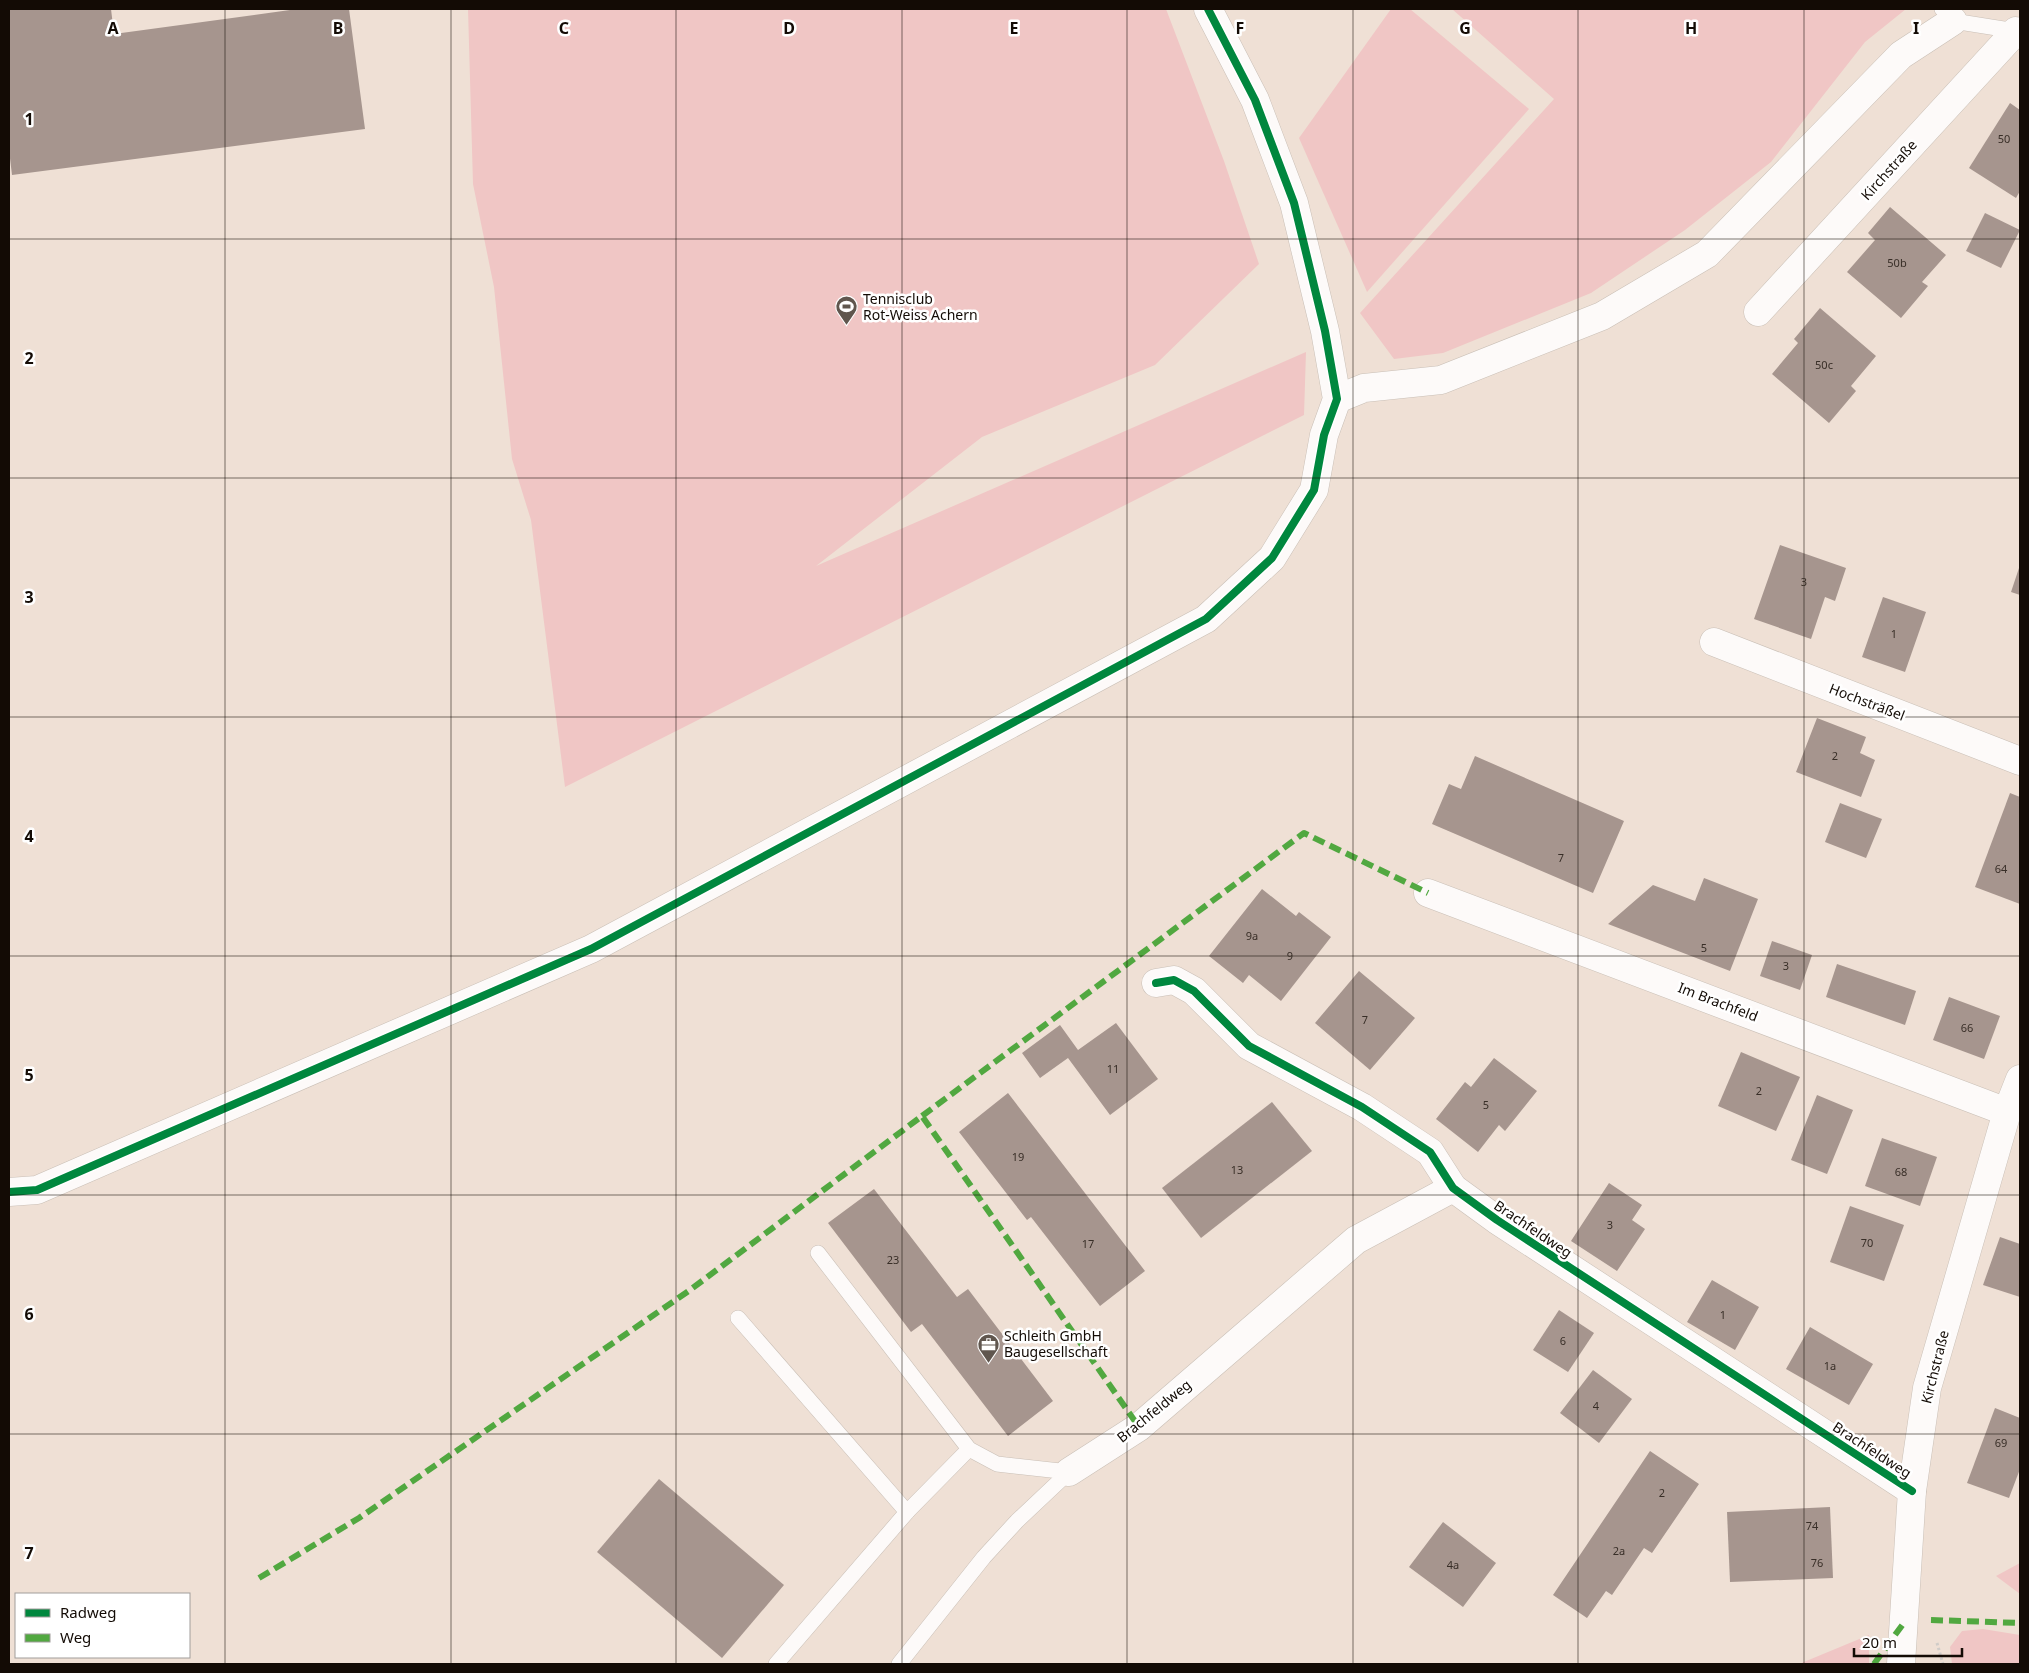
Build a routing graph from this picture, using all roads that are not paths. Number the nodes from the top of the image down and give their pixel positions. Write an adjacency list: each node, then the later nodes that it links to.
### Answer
1 (1208, 9): 5 (street)
2 (1948, 15): 3 (lane); 5 (street)
3 (2018, 31): 4 (street, Kirchstraße)
4 (1758, 312)
5 (1337, 399): 13 (street)
6 (1714, 642): 7 (street, Hochsträßel)
7 (2020, 761)
8 (1428, 893): 11 (street, Im Brachfeld)
9 (1156, 983): 12 (street, Brachfeldweg)
10 (2020, 1079): 11 (street, Kirchstraße)
11 (2007, 1112): 18 (street, Kirchstraße)
12 (1453, 1188): 17 (street, Brachfeldweg); 18 (street, Brachfeldweg)
13 (9, 1192)
14 (818, 1253): 16 (lane)
15 (738, 1318): 19 (lane)
16 (969, 1449): 17 (lane); 19 (lane)
17 (1069, 1472): 21 (lane)
18 (1912, 1492): 22 (street, Kirchstraße)
19 (907, 1512): 20 (lane)
20 (776, 1664)
21 (899, 1664)
22 (1901, 1664)

